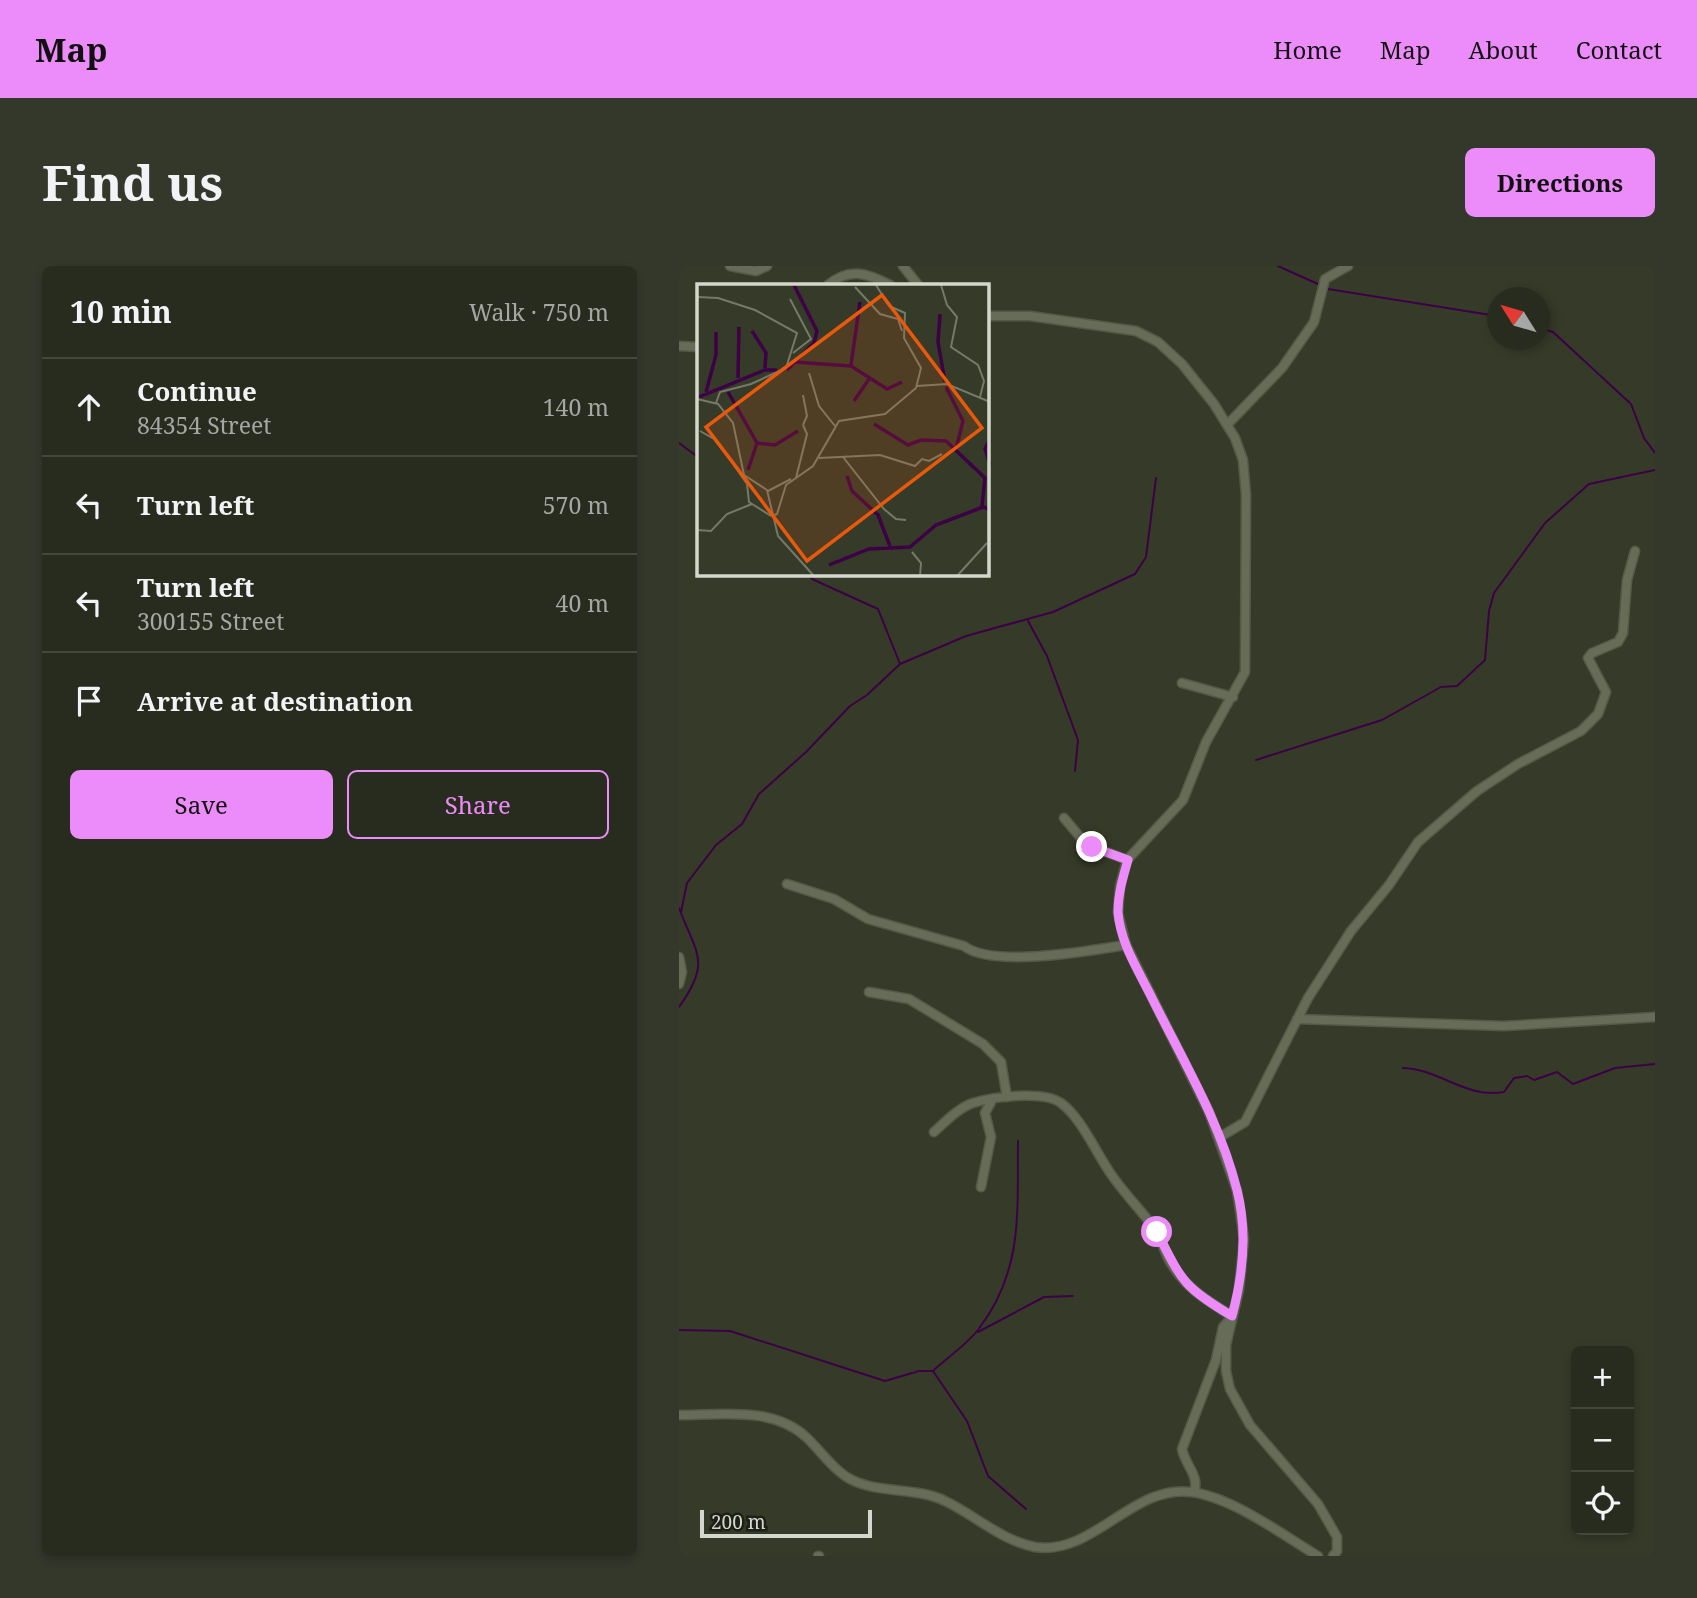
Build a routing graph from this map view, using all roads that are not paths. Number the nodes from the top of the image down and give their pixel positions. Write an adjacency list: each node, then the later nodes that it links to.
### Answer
1 (730, 266): 2 (street)
2 (767, 266)
3 (903, 266): 7 (street)
4 (1348, 266): 11 (street)
5 (829, 284): 6 (street)
6 (888, 284)
7 (918, 284)
8 (989, 316): 11 (street)
9 (679, 346): 10 (street)
10 (697, 346)
11 (1227, 425): 14 (street)
12 (1635, 551): 23 (street)
13 (1182, 682): 14 (street)
14 (1233, 697): 16 (street)
15 (1064, 818): 16 (street)
16 (1128, 860): 18 (street)
17 (787, 884): 18 (street)
18 (1126, 945): 27 (street)
19 (679, 957): 20 (street)
20 (679, 984)
21 (869, 992): 24 (street)
22 (1655, 1017): 23 (street)
23 (1297, 1019): 27 (street)
24 (1006, 1097): 25 (street); 29 (street)
25 (991, 1102): 26 (street); 28 (street)
26 (934, 1132)
27 (1220, 1138): 29 (street)
28 (981, 1186)
29 (1232, 1316): 31 (street); 32 (street)
30 (679, 1415): 31 (street)
31 (1194, 1492): 33 (street)
32 (1336, 1554)
33 (1318, 1556)

